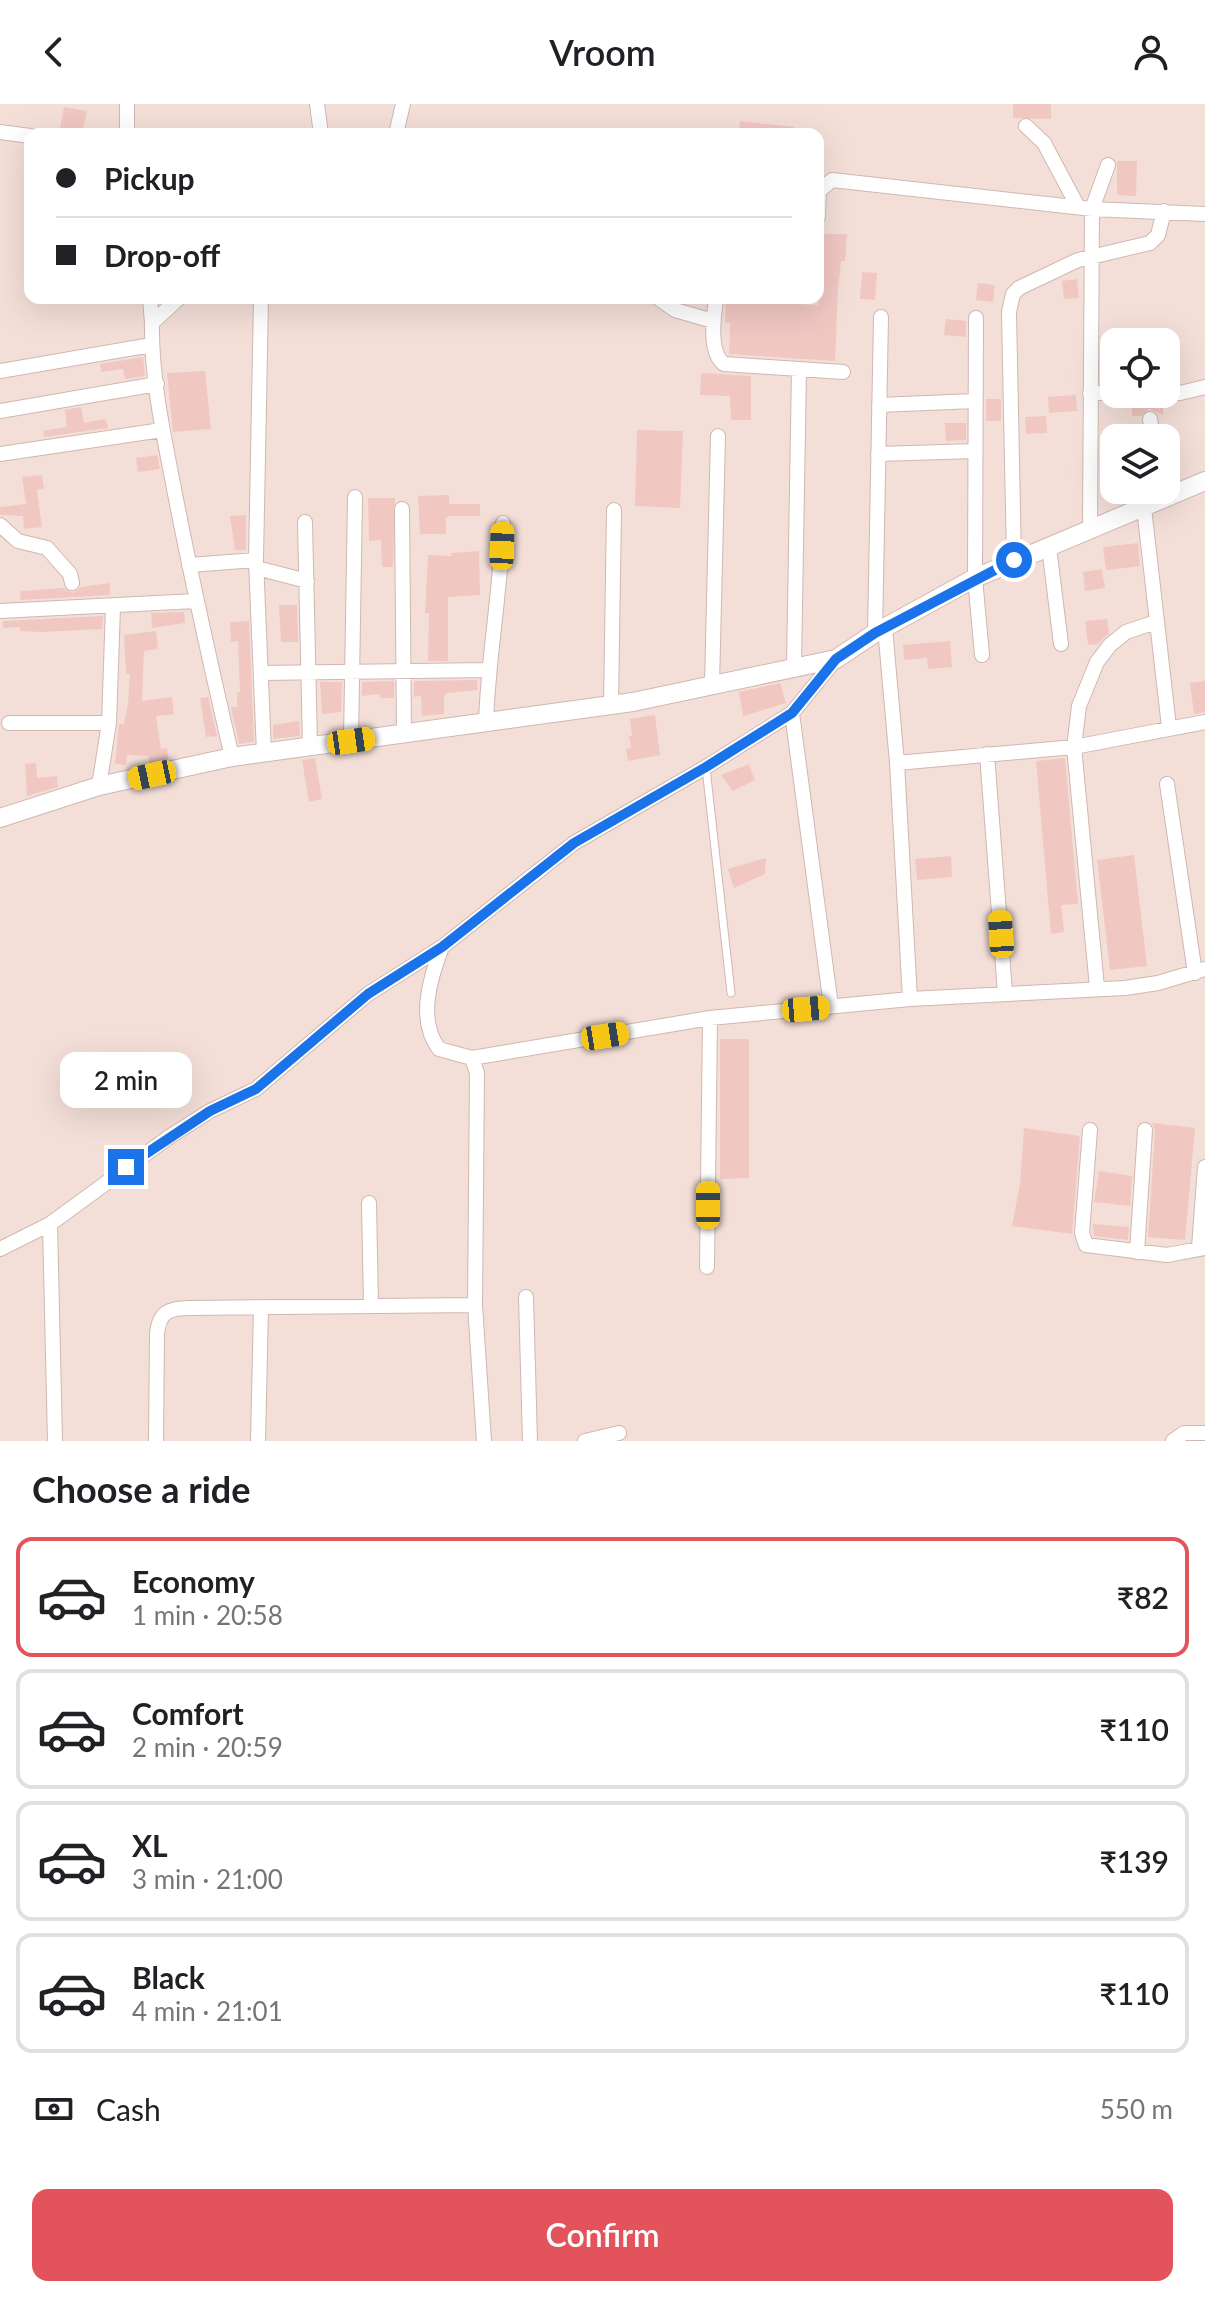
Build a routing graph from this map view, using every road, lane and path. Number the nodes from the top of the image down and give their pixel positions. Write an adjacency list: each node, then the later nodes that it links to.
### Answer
1 (127, 104): 5 (street)
2 (317, 104): 6 (street)
3 (403, 104): 7 (street)
4 (1026, 126): 12 (street)
5 (127, 128)
6 (320, 128)
7 (397, 128)
8 (0, 132): 9 (street)
9 (24, 135)
10 (1108, 165): 12 (street)
11 (824, 187): 12 (street)
12 (1085, 208): 13 (street); 15 (street)
13 (1164, 211): 14 (street); 15 (street)
14 (1205, 214)
15 (1091, 257): 31 (street); 56 (street)
16 (150, 304): 24 (street)
17 (173, 304): 24 (street)
18 (261, 304): 57 (street)
19 (666, 304): 23 (street)
20 (715, 304): 23 (street)
21 (881, 317): 35 (street)
22 (976, 318): 34 (street)
23 (713, 321): 26 (street)
24 (152, 323): 25 (street)
25 (151, 345): 27 (street); 29 (street)
26 (799, 369): 28 (street); 70 (street)
27 (0, 371)
28 (843, 372)
29 (157, 384): 36 (street); 39 (street)
30 (1205, 387): 33 (street)
31 (1090, 393): 32 (street); 54 (street)
32 (1100, 393)
33 (1180, 393)
34 (975, 401): 35 (street); 41 (street)
35 (879, 405): 43 (street)
36 (0, 411)
37 (1150, 419): 38 (street)
38 (1151, 424)
39 (162, 430): 42 (street); 58 (street)
40 (718, 436): 76 (street)
41 (975, 451): 43 (street); 59 (street)
42 (0, 454)
43 (878, 454): 66 (street)
44 (1205, 481): 45 (street)
45 (1180, 489)
46 (355, 497): 73 (street)
47 (1150, 504): 48 (street)
48 (1144, 508): 54 (street); 65 (street)
49 (402, 509): 74 (street)
50 (614, 510): 77 (street)
51 (305, 522): 60 (street)
52 (503, 523): 71 (street)
53 (0, 525): 61 (street)
54 (1090, 530): 55 (street)
55 (1049, 547): 56 (street); 67 (street)
56 (1014, 560): 59 (street)
57 (256, 564): 58 (street); 60 (street); 75 (street)
58 (189, 565): 62 (street)
59 (975, 578): 66 (street); 68 (street)
60 (307, 581): 72 (street)
61 (72, 583)
62 (196, 601): 63 (street); 90 (street)
63 (113, 607): 64 (street); 81 (street)
64 (0, 611)
65 (1156, 622): 83 (street); 87 (street)
66 (880, 631): 69 (street); 91 (street)
67 (1061, 644)
68 (982, 655)
69 (836, 659): 70 (street); 78 (street)
70 (794, 666): 76 (street)
71 (488, 670): 74 (street); 82 (street)
72 (309, 671): 73 (street); 75 (street); 86 (street)
73 (352, 671): 74 (street); 85 (street)
74 (403, 671): 84 (street)
75 (261, 673): 88 (street)
76 (712, 685): 77 (street)
77 (611, 705): 82 (street)
78 (792, 713): 92 (street); 102 (street)
79 (1205, 722): 83 (street)
80 (9, 723): 81 (street)
81 (109, 723): 94 (street)
82 (486, 723): 84 (street)
83 (1169, 727): 87 (street)
84 (404, 734): 85 (street)
85 (351, 741): 86 (street)
86 (310, 747): 88 (street)
87 (1074, 747): 89 (street); 98 (street)
88 (264, 753): 90 (street)
89 (987, 754): 91 (street); 100 (street)
90 (232, 757): 94 (street)
91 (897, 763): 101 (street)
92 (706, 767): 96 (street); 99 (lane)
93 (1167, 784): 97 (street)
94 (99, 786): 95 (street)
95 (0, 818)
96 (442, 947): 104 (street); 109 (street)
97 (1200, 971): 98 (street)
98 (1097, 987): 100 (street)
99 (731, 993)
100 (1005, 993): 101 (street)
101 (910, 999): 102 (street)
102 (831, 1006): 103 (street)
103 (710, 1018): 104 (street); 113 (street)
104 (472, 1058): 115 (street)
105 (1090, 1130): 112 (street)
106 (1145, 1130): 112 (street)
107 (1205, 1167): 110 (street)
108 (369, 1203): 116 (street)
109 (50, 1224): 111 (street); 120 (street)
110 (1202, 1247): 112 (street)
111 (0, 1249)
112 (1137, 1252)
113 (707, 1267)
114 (526, 1297): 124 (street)
115 (475, 1305): 116 (street); 123 (street)
116 (371, 1306): 117 (street)
117 (261, 1308): 121 (street); 122 (street)
118 (619, 1433): 125 (street)
119 (1205, 1433): 126 (street)
120 (55, 1441)
121 (156, 1441)
122 (258, 1441)
123 (484, 1441)
124 (530, 1441)
125 (585, 1441)
126 (1173, 1441)

